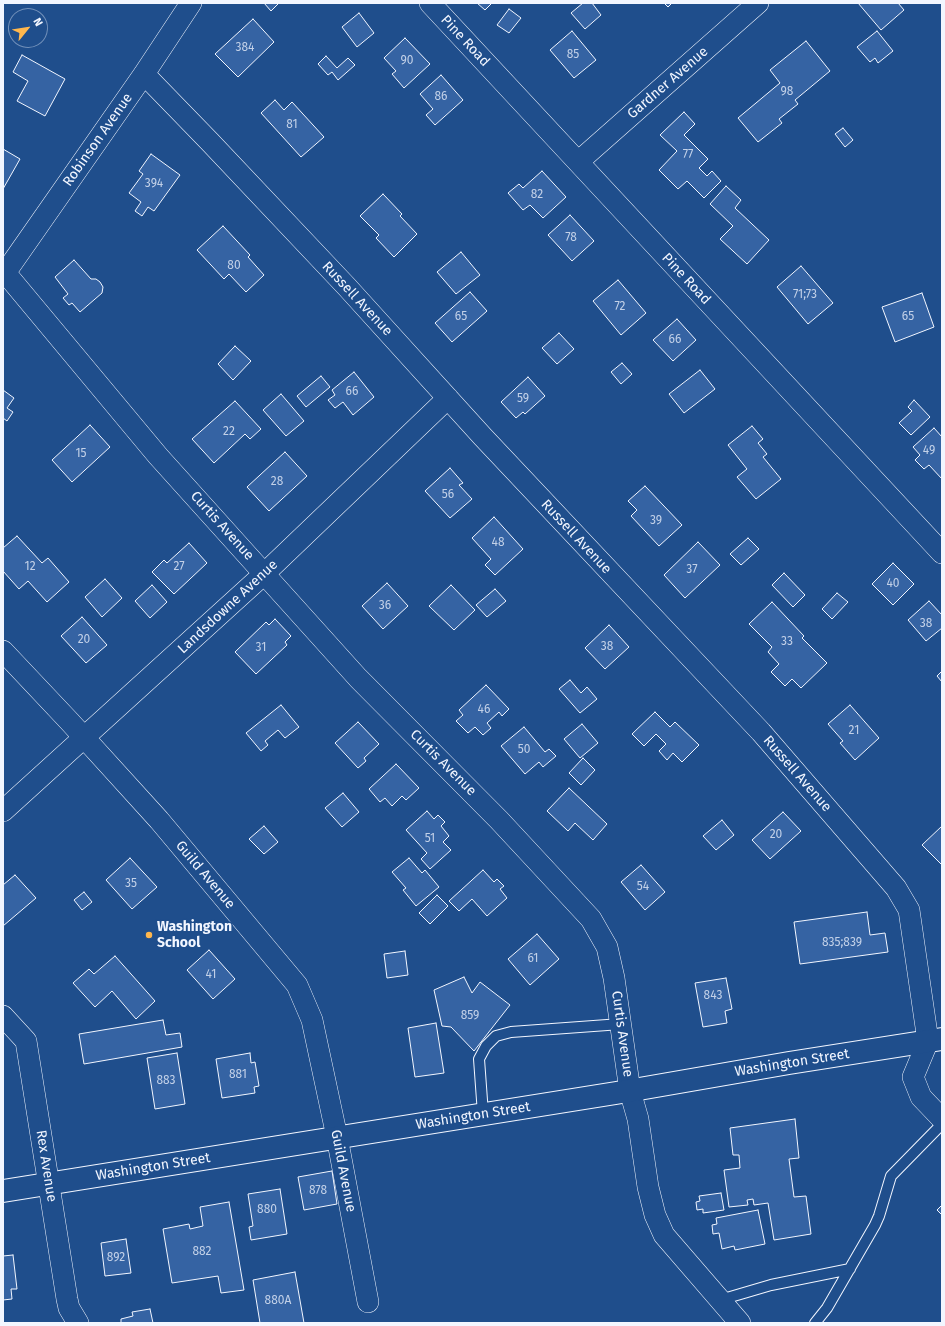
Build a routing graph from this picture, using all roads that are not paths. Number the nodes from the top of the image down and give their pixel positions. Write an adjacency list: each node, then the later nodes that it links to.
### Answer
1 (191, 3): 4 (street, Robinson Avenue)
2 (430, 3): 5 (street, Pine Road)
3 (758, 3): 5 (street, Gardner Avenue)
4 (144, 74): 6 (street, Robinson Avenue); 7 (street, Russell Avenue)
5 (578, 162): 8 (street, Pine Road)
6 (4, 273): 9 (street, Curtis Avenue)
7 (448, 398): 9 (street, Landsdowne Avenue); 15 (street, Russell Avenue)
8 (942, 553)
9 (264, 574): 11 (street, Landsdowne Avenue); 14 (street, Curtis Avenue)
10 (3, 652): 11 (street, Guild Avenue)
11 (84, 738): 12 (street, Landsdowne Avenue); 20 (street, Guild Avenue)
12 (3, 811)
13 (5, 1021): 21 (street, Rex Avenue)
14 (621, 1024): 16 (street, Curtis Avenue); 17 (lane)
15 (935, 1040): 16 (main road, Washington Street); 18 (street)
16 (630, 1091): 17 (main road, Washington Street); 24 (street, Curtis Avenue)
17 (483, 1114): 20 (main road, Washington Street)
18 (942, 1119)
19 (942, 1124): 23 (lane)
20 (337, 1137): 21 (main road, Washington Street); 25 (street, Guild Avenue)
21 (48, 1184): 22 (main road, Washington Street); 26 (street, Rex Avenue)
22 (3, 1191)
23 (850, 1269): 24 (lane); 28 (lane)
24 (720, 1300): 27 (street, Curtis Avenue)
25 (368, 1302)
26 (78, 1323)
27 (740, 1323)
28 (816, 1323)

